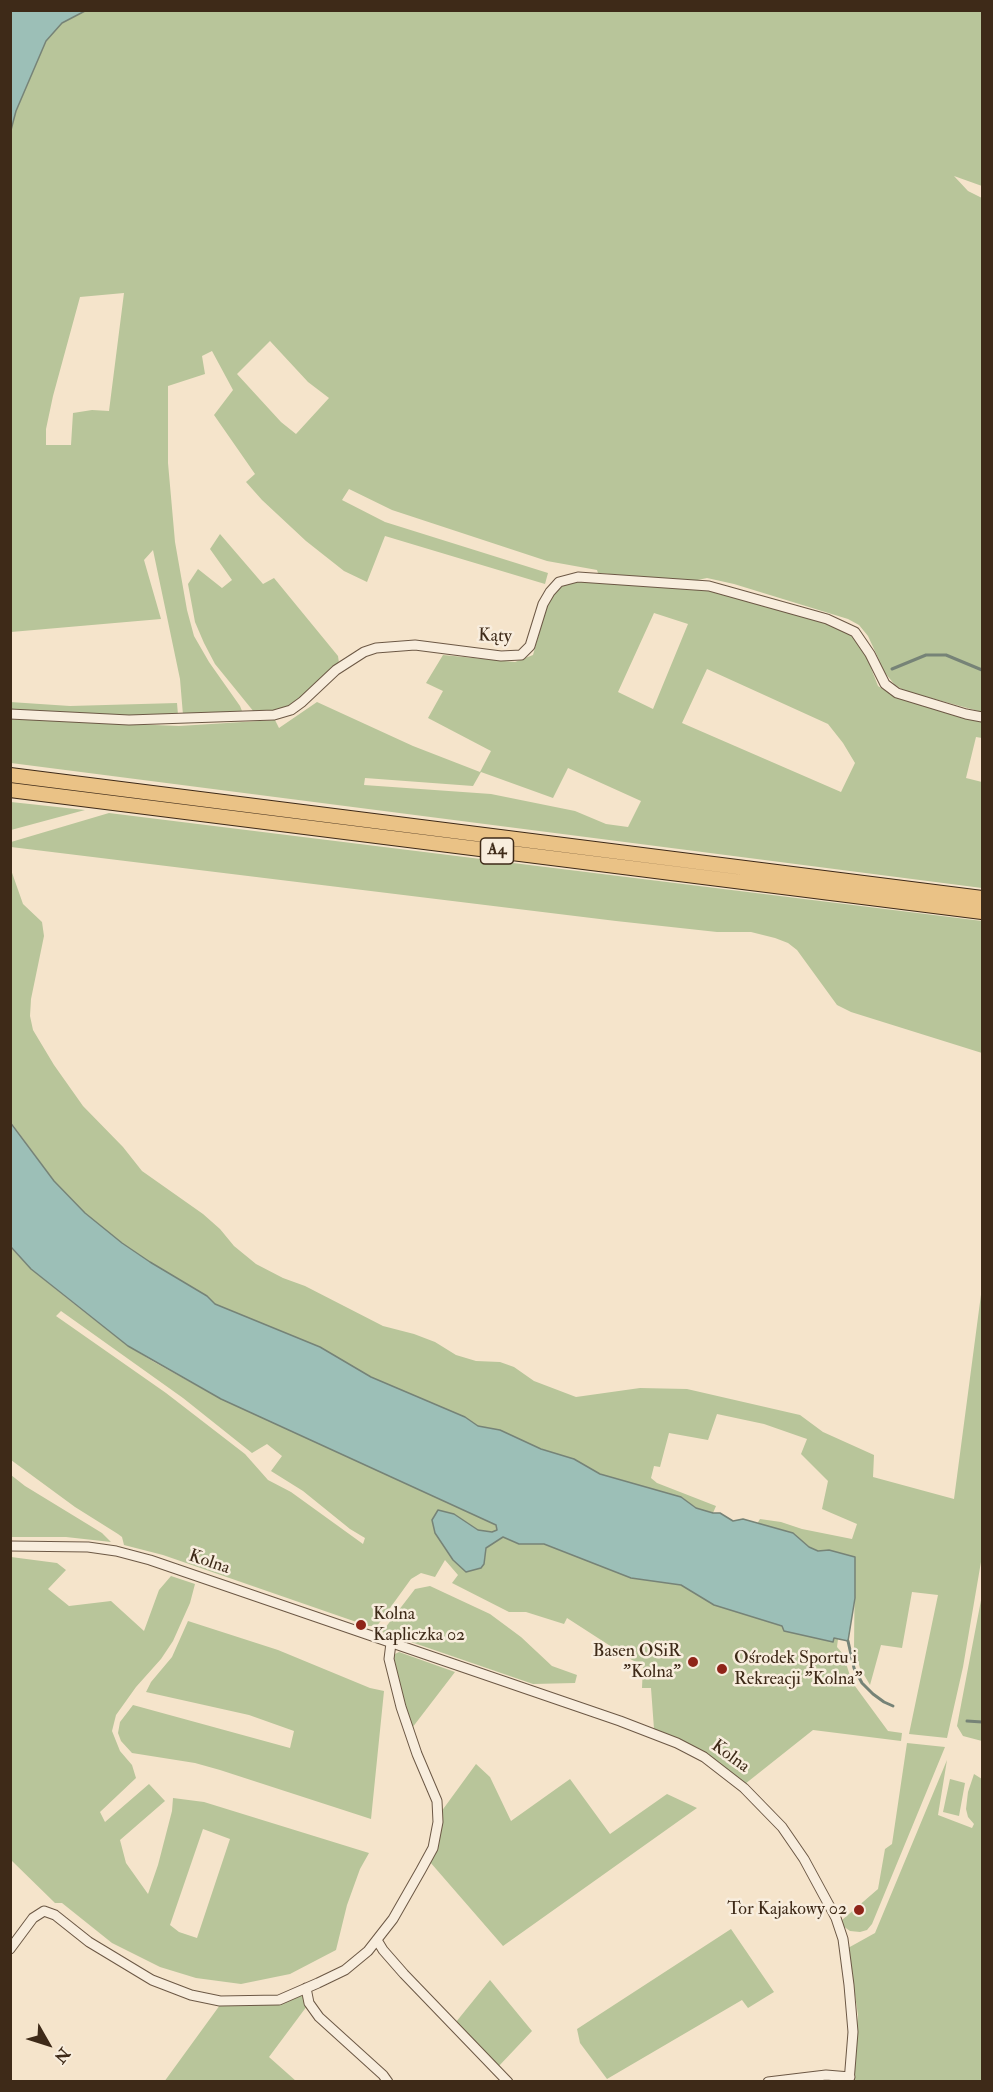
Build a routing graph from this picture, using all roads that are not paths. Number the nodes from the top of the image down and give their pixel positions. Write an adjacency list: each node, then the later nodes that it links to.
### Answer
1 (10, 714): 2 (street, Kąty)
2 (982, 717)
3 (10, 775): 5 (highway, A4)
4 (10, 790): 6 (highway, A4)
5 (982, 898)
6 (982, 912)
7 (10, 1546): 8 (street, Kolna)
8 (390, 1643): 9 (street); 12 (street, Kolna)
9 (377, 1940): 11 (street); 14 (street)
10 (10, 1948): 11 (street)
11 (306, 1988): 13 (street)
12 (849, 2079): 15 (street)
13 (388, 2082)
14 (508, 2082)
15 (768, 2082)

